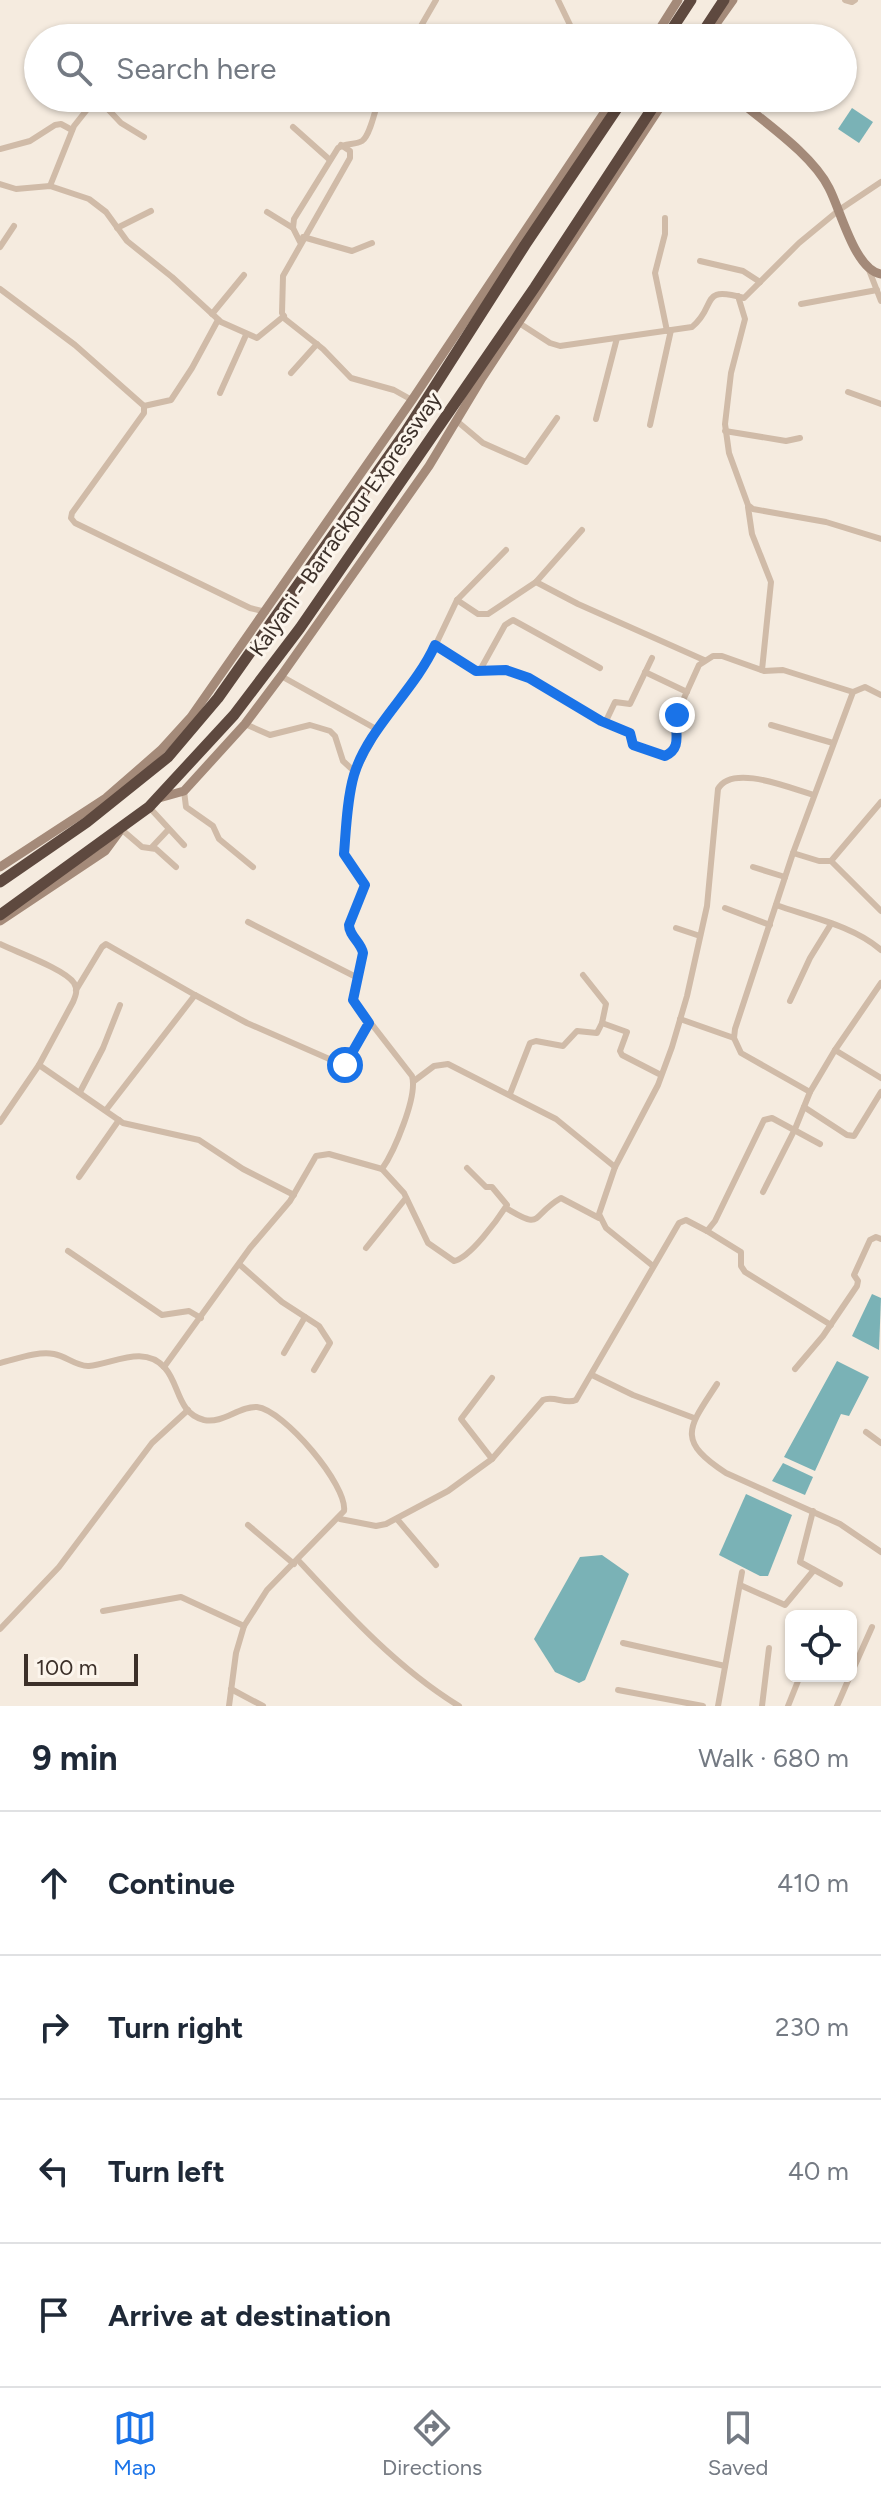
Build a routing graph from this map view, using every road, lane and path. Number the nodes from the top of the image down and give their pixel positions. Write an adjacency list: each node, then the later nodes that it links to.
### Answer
1 (436, 0): 9 (street)
2 (558, 0): 10 (street)
3 (678, 0): 11 (street)
4 (691, 0): 12 (highway)
5 (724, 0): 13 (highway)
6 (733, 0): 14 (street)
7 (845, 0): 8 (street)
8 (855, 0)
9 (422, 24)
10 (570, 24)
11 (666, 24)
12 (675, 24)
13 (708, 24)
14 (716, 24)
15 (86, 112): 24 (street)
16 (111, 112): 25 (street)
17 (374, 112): 26 (street)
18 (605, 112): 63 (street)
19 (615, 112): 112 (highway, Kalyani - Barrackpur Expressway)
20 (650, 112): 98 (highway, Kalyani - Barrackpur Expressway)
21 (657, 112): 55 (street)
22 (752, 112): 32 (street)
23 (293, 127): 28 (street)
24 (72, 130): 27 (street); 31 (street)
25 (144, 137)
26 (341, 145): 28 (street); 39 (street)
27 (0, 149)
28 (330, 160): 38 (street)
29 (881, 182): 32 (street)
30 (0, 184): 31 (street)
31 (50, 186): 37 (street)
32 (839, 210): 43 (street); 46 (street)
33 (151, 211): 37 (street)
34 (267, 212): 38 (street)
35 (665, 218): 56 (street)
36 (14, 226): 41 (street)
37 (117, 228): 52 (street)
38 (293, 228): 39 (street)
39 (302, 240): 40 (street); 53 (street)
40 (372, 243)
41 (0, 247)
42 (700, 261): 46 (street)
43 (869, 270): 44 (street); 48 (street)
44 (881, 274)
45 (244, 275): 52 (street)
46 (760, 282): 49 (street)
47 (0, 289): 65 (street)
48 (877, 290): 50 (street); 51 (street)
49 (738, 296): 56 (street); 70 (street)
50 (881, 301)
51 (801, 304)
52 (212, 314): 54 (street)
53 (284, 316): 57 (street); 59 (street)
54 (218, 320): 57 (street); 65 (street)
55 (519, 323): 58 (street); 68 (street)
56 (669, 331): 58 (street); 69 (street)
57 (246, 335): 62 (street)
58 (617, 338): 67 (street)
59 (317, 344): 60 (street); 63 (street)
60 (291, 373)
61 (848, 392): 64 (street)
62 (220, 393)
63 (412, 400): 78 (street)
64 (881, 404)
65 (144, 406): 78 (street)
66 (557, 418): 68 (street)
67 (596, 419)
68 (458, 422): 86 (street)
69 (650, 425)
70 (725, 431): 71 (street); 72 (street)
71 (800, 438)
72 (748, 505): 74 (street); 83 (street)
73 (582, 530): 76 (street)
74 (881, 539)
75 (506, 550): 77 (street)
76 (536, 582): 77 (street); 81 (street)
77 (457, 600): 79 (street)
78 (266, 612): 107 (street)
79 (435, 645): 84 (street); 93 (street)
80 (652, 658): 85 (street)
81 (704, 660): 83 (street); 87 (street)
82 (600, 668): 84 (street)
83 (762, 670): 88 (street)
84 (479, 672): 90 (street)
85 (645, 672): 87 (street); 90 (street)
86 (281, 676): 91 (street); 93 (street)
87 (687, 692): 90 (street)
88 (853, 692): 89 (street); 94 (street)
89 (881, 695)
90 (605, 723)
91 (245, 724): 95 (street); 96 (street)
92 (771, 725): 94 (street)
93 (378, 730): 95 (street)
94 (833, 743): 97 (street)
95 (355, 772): 126 (street)
96 (184, 791): 98 (street); 109 (street)
97 (814, 795): 105 (street); 122 (street)
98 (159, 798): 100 (highway, Kalyani - Barrackpur Expressway)
99 (881, 802): 106 (street)
100 (149, 807): 101 (highway, Kalyani - Barrackpur Expressway); 102 (street)
101 (121, 829): 104 (street); 116 (highway, Kalyani - Barrackpur Expressway); 117 (street)
102 (168, 830): 103 (street); 104 (street)
103 (184, 845)
104 (152, 847): 108 (street)
105 (793, 853): 106 (street); 111 (street)
106 (831, 861): 115 (street)
107 (0, 867)
108 (176, 867)
109 (253, 867)
110 (753, 867): 111 (street)
111 (785, 877): 113 (street)
112 (0, 882)
113 (776, 905): 119 (street); 120 (street)
114 (725, 908): 120 (street)
115 (881, 911)
116 (0, 915)
117 (0, 921)
118 (248, 922): 126 (street)
119 (831, 924): 124 (street); 130 (street)
120 (770, 925): 135 (street)
121 (676, 928): 122 (street)
122 (700, 936): 132 (street)
123 (0, 944): 128 (street)
124 (881, 950)
125 (583, 975): 134 (street)
126 (358, 978): 133 (street)
127 (881, 983): 136 (street)
128 (76, 990): 129 (street); 137 (street)
129 (195, 995): 133 (street); 146 (street)
130 (790, 1001)
131 (120, 1005): 141 (street)
132 (680, 1019): 135 (street); 138 (street)
133 (369, 1023): 140 (street)
134 (602, 1023): 138 (street); 144 (street)
135 (734, 1038): 142 (street)
136 (835, 1050): 139 (street); 142 (street)
137 (39, 1065): 141 (street); 148 (street)
138 (661, 1075): 151 (street)
139 (881, 1078)
140 (414, 1081): 144 (street); 153 (street)
141 (80, 1092): 146 (street)
142 (810, 1092): 145 (street)
143 (881, 1092): 145 (street)
144 (510, 1094): 151 (street)
145 (804, 1107): 149 (street)
146 (106, 1110): 147 (street)
147 (119, 1120): 154 (street); 156 (street)
148 (0, 1122)
149 (795, 1129): 150 (street); 155 (street); 160 (street)
150 (820, 1144)
151 (615, 1167): 159 (street)
152 (467, 1168): 158 (street)
153 (382, 1169): 156 (street); 157 (street)
154 (79, 1177)
155 (763, 1192)
156 (294, 1195): 164 (street)
157 (406, 1198): 158 (street); 162 (street)
158 (506, 1208): 159 (street)
159 (599, 1218): 165 (street)
160 (707, 1231): 165 (street); 168 (street)
161 (881, 1239): 168 (street)
162 (366, 1248)
163 (68, 1251): 167 (street)
164 (239, 1264): 166 (street); 167 (street)
165 (653, 1266): 174 (street)
166 (305, 1317): 169 (street); 173 (street)
167 (201, 1318): 171 (street)
168 (831, 1325): 172 (street)
169 (284, 1353)
170 (0, 1363): 171 (street)
171 (164, 1367): 177 (street)
172 (795, 1369)
173 (314, 1370)
174 (592, 1375): 178 (street); 181 (street)
175 (492, 1378): 181 (street)
176 (717, 1384): 178 (street)
177 (188, 1410): 183 (street); 196 (street)
178 (694, 1418): 182 (street)
179 (866, 1432): 180 (street)
180 (881, 1443)
181 (492, 1459): 184 (street)
182 (813, 1511): 186 (street); 189 (street)
183 (340, 1519): 184 (street); 187 (street)
184 (397, 1519): 188 (street)
185 (248, 1525): 187 (street)
186 (881, 1552)
187 (296, 1562): 194 (street); 207 (street)
188 (436, 1565)
189 (814, 1570): 191 (street); 192 (street)
190 (742, 1572): 192 (street)
191 (840, 1584)
192 (740, 1585): 200 (street)
193 (103, 1611): 194 (street)
194 (244, 1626): 203 (street)
195 (872, 1627): 199 (street)
196 (0, 1629)
197 (623, 1643): 200 (street)
198 (769, 1648): 210 (street)
199 (857, 1660)
200 (725, 1666): 209 (street)
201 (798, 1682): 211 (street)
202 (847, 1682): 212 (street)
203 (231, 1689): 205 (street); 206 (street)
204 (618, 1690): 208 (street)
205 (229, 1706)
206 (263, 1706)
207 (459, 1706)
208 (703, 1706)
209 (718, 1706)
210 (762, 1706)
211 (788, 1706)
212 (837, 1706)

